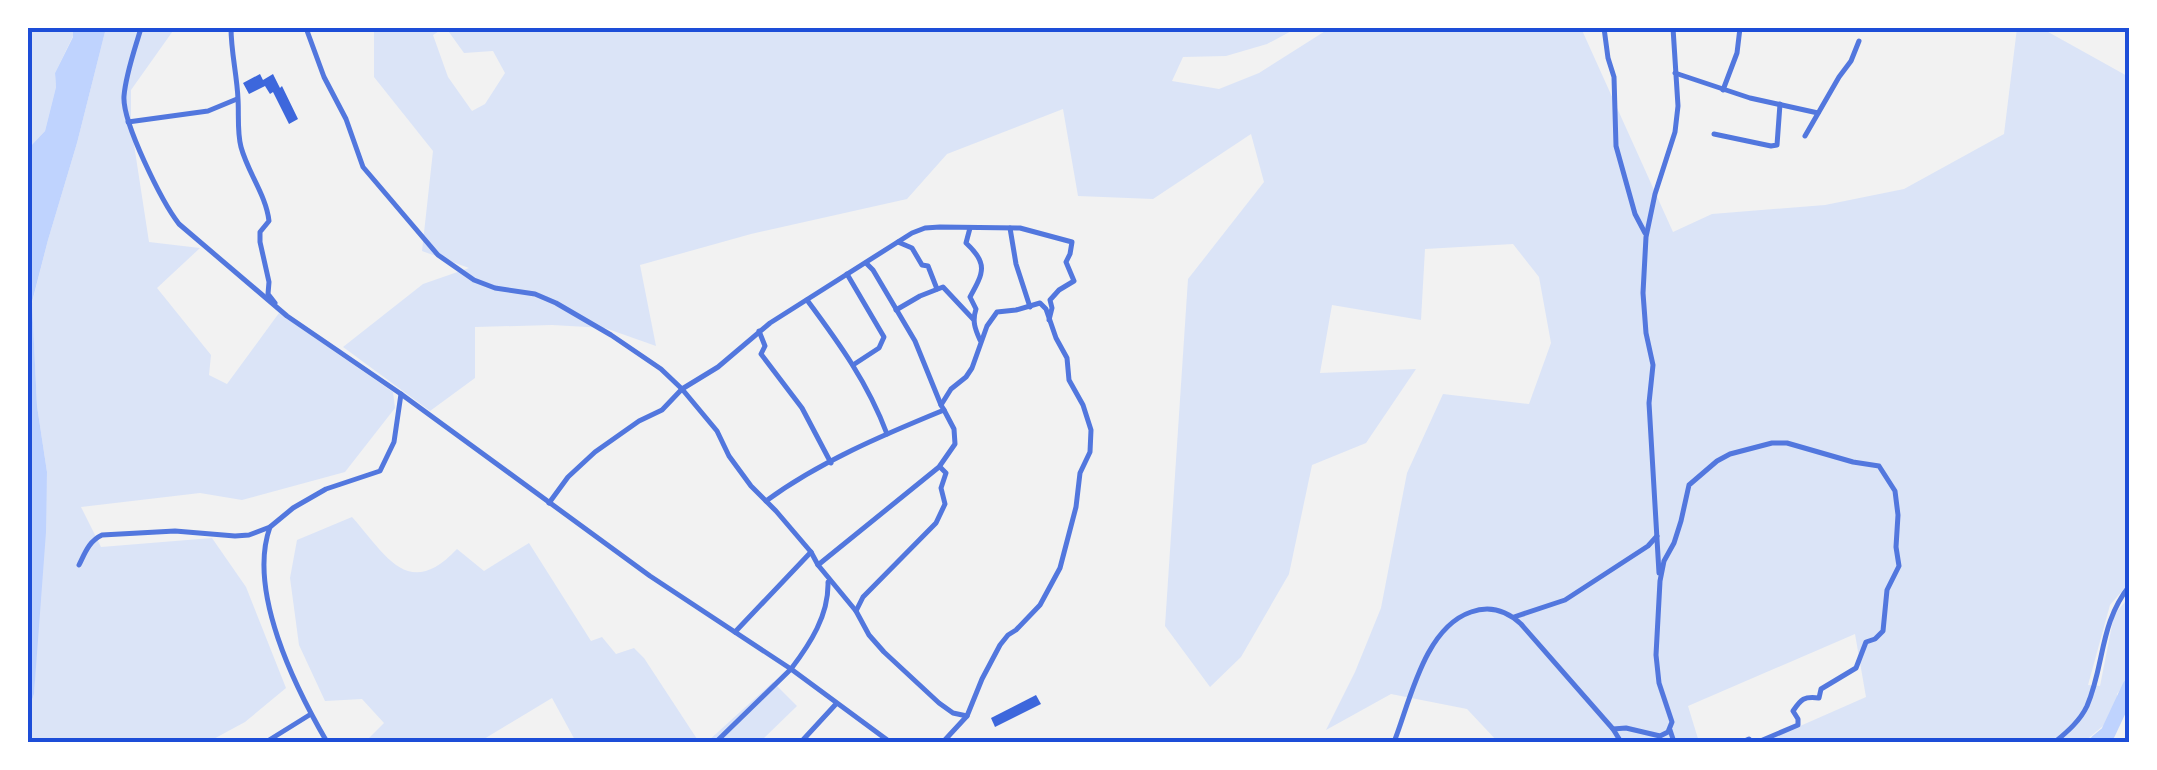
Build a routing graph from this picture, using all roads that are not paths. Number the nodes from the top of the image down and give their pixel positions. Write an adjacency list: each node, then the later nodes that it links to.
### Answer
1 (141, 28): 13 (street)
2 (231, 28): 10 (street)
3 (306, 28): 32 (street)
4 (1604, 28): 18 (street)
5 (1673, 28): 8 (street)
6 (1740, 28): 9 (street)
7 (1859, 41): 12 (street)
8 (1675, 72): 9 (street); 18 (street)
9 (1723, 90): 11 (street)
10 (238, 98): 13 (street); 26 (street)
11 (1780, 104): 12 (street); 14 (street)
12 (1818, 113): 15 (street)
13 (128, 122): 26 (street)
14 (1714, 134)
15 (1806, 136)
16 (970, 228): 17 (street); 19 (street); 27 (street)
17 (1010, 228): 24 (street); 28 (street)
18 (1646, 237): 41 (street)
19 (898, 242): 20 (street); 22 (street)
20 (865, 262): 21 (street); 25 (street)
21 (847, 274): 23 (street); 31 (street)
22 (938, 289): 25 (street); 27 (street)
23 (806, 299): 29 (street); 31 (street)
24 (1030, 307): 28 (street); 30 (street)
25 (896, 310): 34 (street)
26 (287, 316): 33 (street)
27 (973, 318): 30 (street)
28 (1050, 323): 54 (street)
29 (760, 330): 32 (street); 36 (street)
30 (980, 340): 34 (street)
31 (853, 365): 35 (street)
32 (682, 388): 38 (street); 39 (street)
33 (401, 394): 39 (street); 40 (street)
34 (942, 408): 35 (street); 37 (street)
35 (886, 434): 36 (street)
36 (831, 463): 38 (street)
37 (940, 467): 44 (street); 48 (street)
38 (766, 502): 42 (street)
39 (548, 503): 50 (street)
40 (270, 527): 43 (street); 53 (street)
41 (1657, 536): 46 (street); 49 (street)
42 (811, 552): 44 (street); 50 (street)
43 (79, 565)
44 (818, 566): 45 (street)
45 (828, 579): 48 (street); 51 (street)
46 (1660, 581): 56 (street); 67 (street)
47 (2130, 585): 68 (street)
48 (856, 611): 54 (street)
49 (1514, 617): 55 (street); 57 (street)
50 (735, 632): 51 (street)
51 (791, 670): 52 (street); 60 (street)
52 (836, 704): 61 (street); 62 (street)
53 (311, 714): 58 (street); 59 (street)
54 (967, 716): 63 (street)
55 (1613, 729): 56 (street); 64 (street)
56 (1670, 730): 65 (street)
57 (1393, 741)
58 (266, 742)
59 (328, 742)
60 (716, 742)
61 (801, 742)
62 (890, 742)
63 (944, 742)
64 (1620, 742)
65 (1674, 742)
66 (1742, 742): 67 (street)
67 (1755, 742)
68 (2055, 742)

